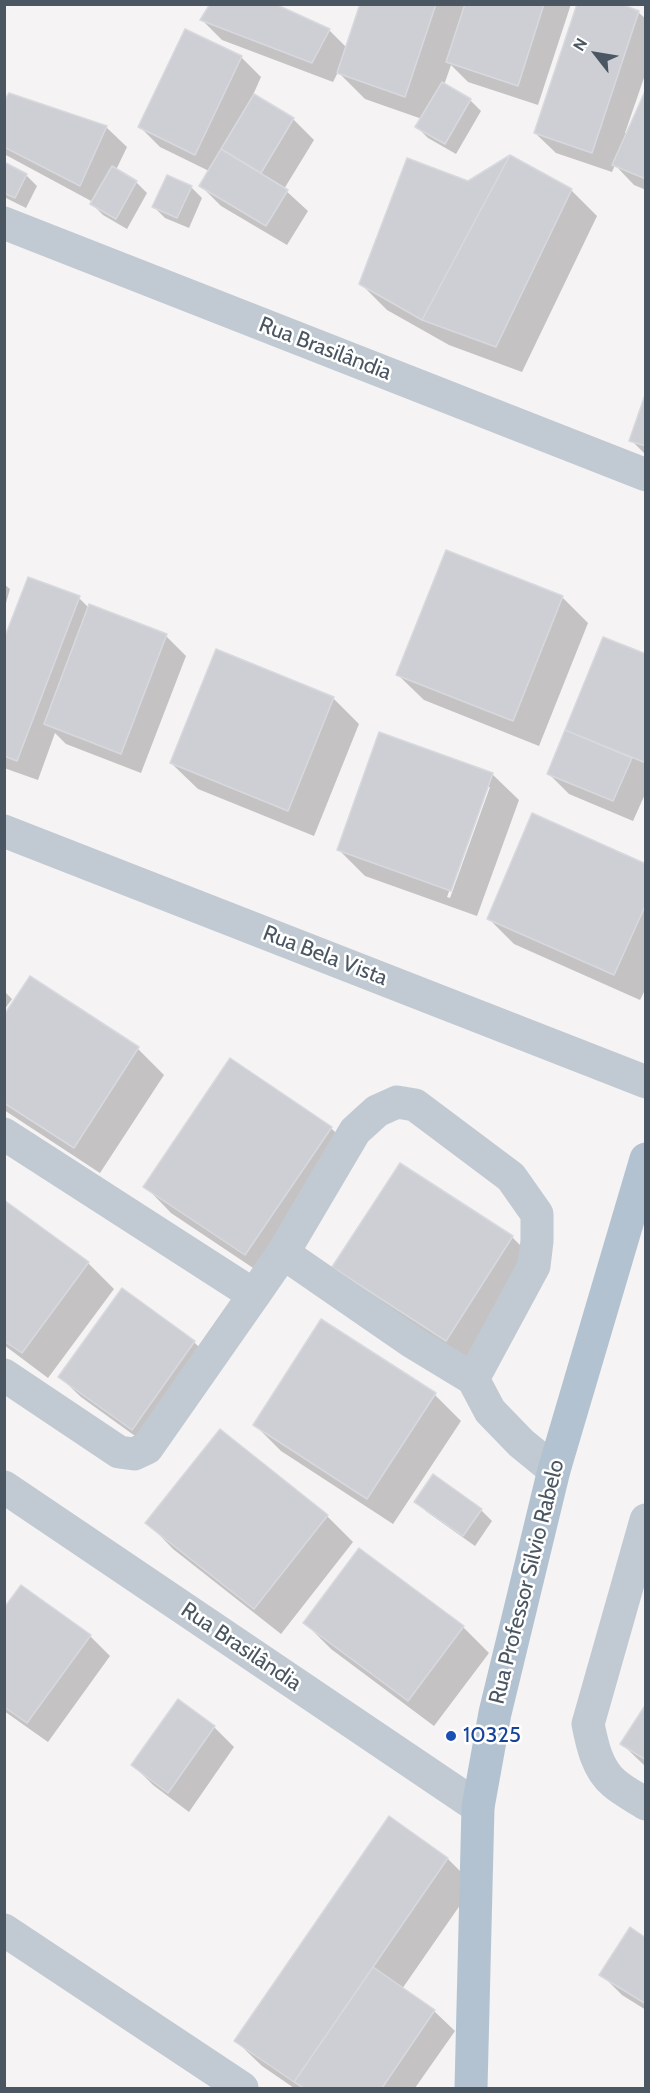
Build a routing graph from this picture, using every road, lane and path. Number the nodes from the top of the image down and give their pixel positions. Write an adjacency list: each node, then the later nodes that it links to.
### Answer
1 (4, 223): 2 (street, Rua Brasilândia)
2 (645, 475)
3 (4, 831): 4 (street, Rua Bela Vista)
4 (645, 1082)
5 (4, 1134): 9 (street)
6 (645, 1159): 7 (main road, Rua Professor Silvio Rabelo)
7 (636, 1223): 12 (main road, Rua Professor Silvio Rabelo)
8 (283, 1253): 9 (street); 11 (street); 11 (street)
9 (254, 1295): 10 (street)
10 (4, 1375)
11 (473, 1379): 12 (street)
12 (554, 1470): 16 (main road, Rua Professor Silvio Rabelo)
13 (4, 1487): 16 (street, Rua Brasilândia)
14 (645, 1520): 15 (street)
15 (645, 1804)
16 (478, 1807): 19 (main road, Rua Professor Silvio Rabelo)
17 (4, 1930): 18 (street)
18 (242, 2088)
19 (471, 2088)

